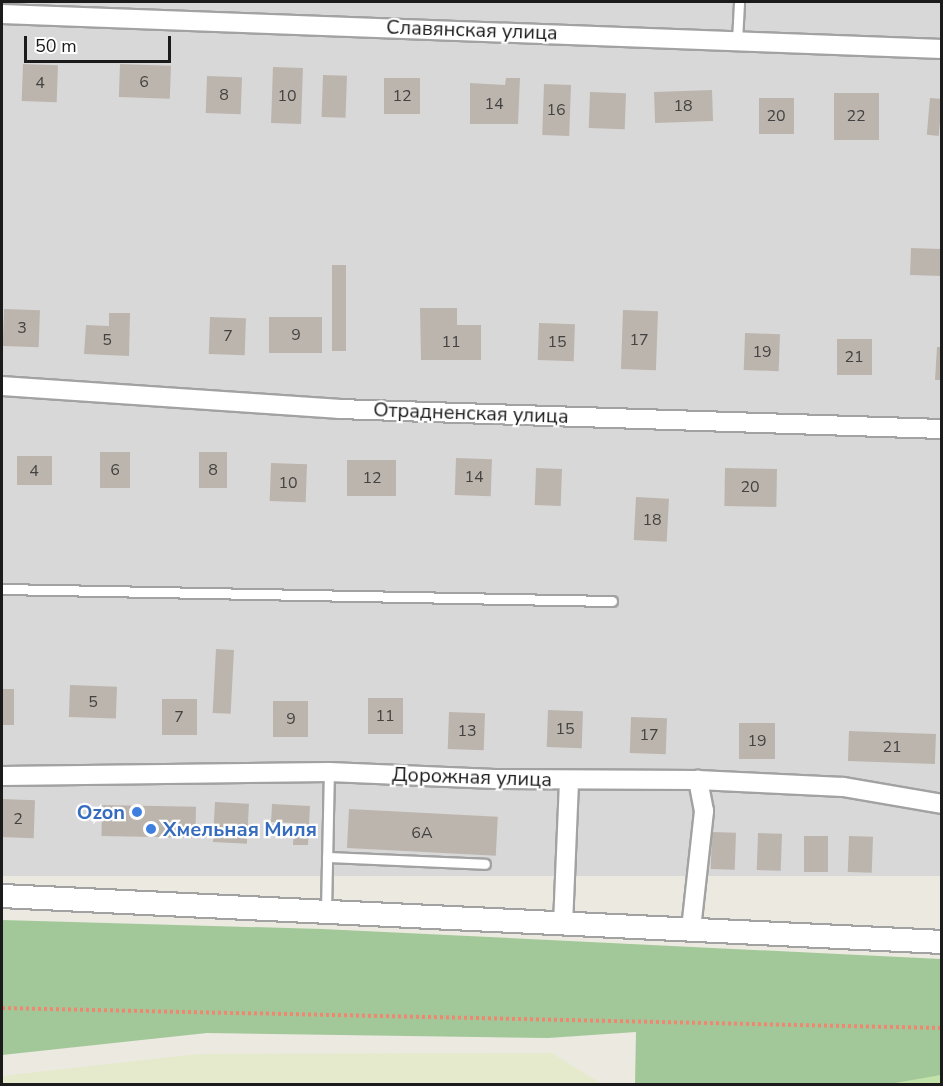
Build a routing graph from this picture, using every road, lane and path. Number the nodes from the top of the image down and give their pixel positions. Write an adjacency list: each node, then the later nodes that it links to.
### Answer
1 (739, 2): 3 (lane)
2 (2, 14): 3 (street, Славянская улица)
3 (737, 41): 4 (street, Славянская улица)
4 (942, 49)
5 (2, 387): 6 (street, Отрадненская улица)
6 (942, 429)
7 (2, 589): 8 (lane)
8 (612, 601)
9 (329, 772): 10 (street, Дорожная улица); 11 (street, Дорожная улица); 14 (lane)
10 (2, 776)
11 (568, 780): 12 (street, Дорожная улица); 18 (street)
12 (698, 780): 13 (street, Дорожная улица); 19 (street)
13 (942, 804)
14 (327, 857): 15 (lane); 17 (lane)
15 (485, 864)
16 (2, 896): 17 (street)
17 (326, 913): 18 (street)
18 (563, 925): 19 (street)
19 (691, 929): 20 (street)
20 (942, 942)
21 (2, 1008): 22 (path)
22 (942, 1028)

